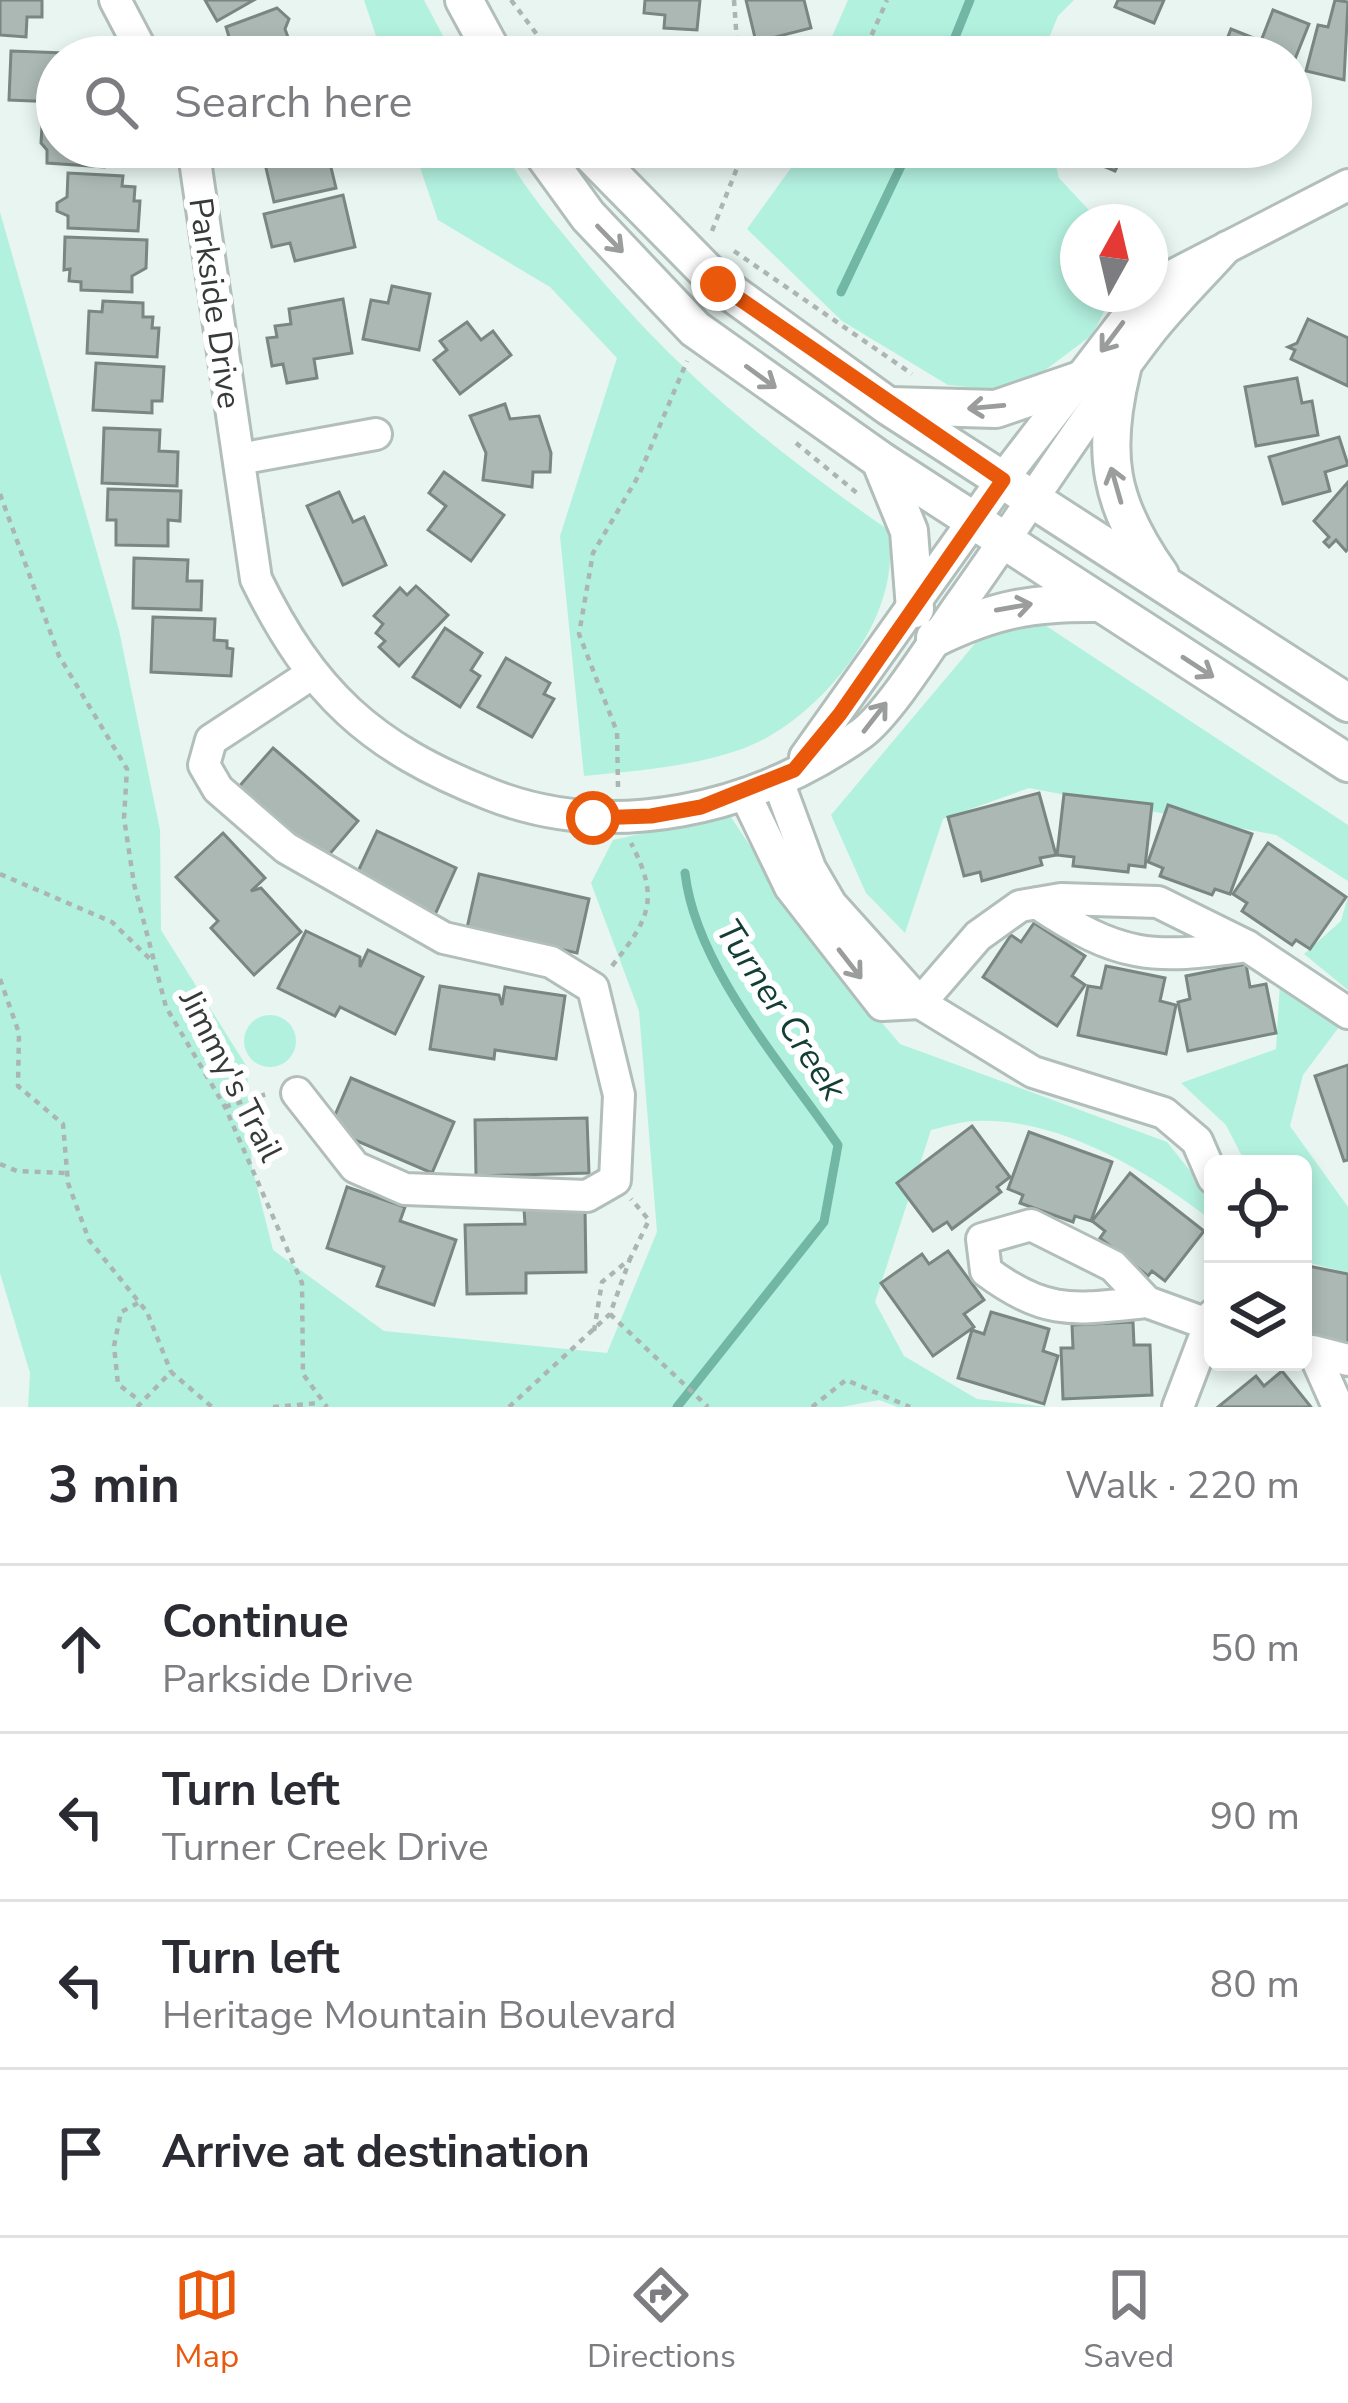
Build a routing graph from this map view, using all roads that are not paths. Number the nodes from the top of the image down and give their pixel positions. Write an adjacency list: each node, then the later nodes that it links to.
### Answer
1 (116, 0): 3 (street)
2 (464, 0): 4 (main road)
3 (134, 36)
4 (484, 36)
5 (196, 168): 16 (street, Parkside Drive)
6 (553, 168): 17 (main road, one-way to 17)
7 (605, 168): 14 (main road)
8 (1348, 185): 9 (street)
9 (1227, 247): 10 (street); 12 (street)
10 (1168, 278)
11 (1131, 312): 13 (street, one-way to 13)
12 (1122, 369): 18 (street); 21 (main road, one-way to 12)
13 (1080, 380): 14 (main road, one-way to 14); 18 (street)
14 (888, 406): 18 (main road)
15 (376, 434): 16 (street)
16 (239, 459): 24 (street, Parkside Drive)
17 (880, 460): 19 (main road); 23 (main road)
18 (1018, 489): 19 (street); 20 (street, Parkside Drive); 21 (main road)
19 (973, 522): 20 (main road); 23 (street)
20 (1005, 542): 22 (main road); 23 (street, Parkside Drive)
21 (1169, 588): 25 (main road)
22 (1100, 603): 23 (main road, one-way to 22); 26 (main road, one-way to 26)
23 (925, 624): 27 (street, Parkside Drive)
24 (310, 675): 28 (street, Parkside Drive); 33 (street)
25 (1348, 703)
26 (1348, 763)
27 (786, 776): 28 (street, Parkside Drive); 31 (street)
28 (745, 794): 31 (street, one-way to 31)
29 (1037, 903): 30 (street); 30 (street); 31 (street)
30 (1247, 946): 32 (street)
31 (920, 1003): 34 (street)
32 (1348, 1013)
33 (296, 1093)
34 (1204, 1157)
35 (1147, 1302): 35 (street); 36 (street)
36 (1204, 1320)
37 (1204, 1342): 41 (street)
38 (1312, 1351): 40 (street)
39 (1312, 1358): 42 (street)
40 (1348, 1360)
41 (1178, 1407)
42 (1338, 1407)

